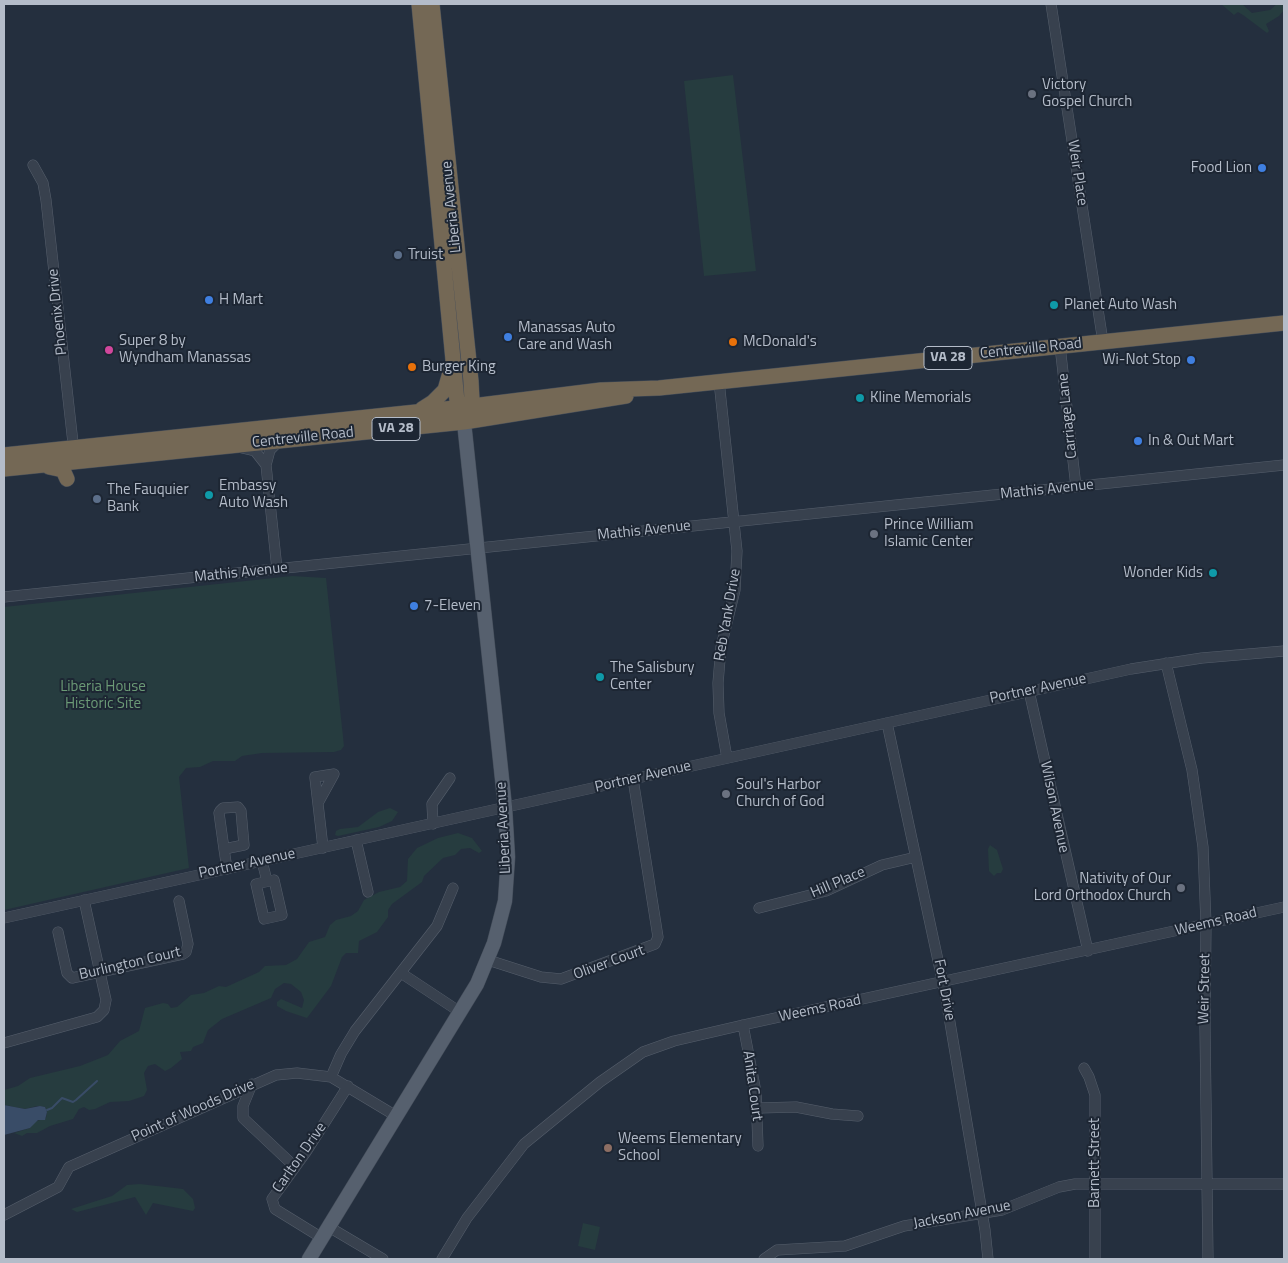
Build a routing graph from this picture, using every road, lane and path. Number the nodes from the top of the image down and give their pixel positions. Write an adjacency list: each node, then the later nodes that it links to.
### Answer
1 (419, 4): 8 (highway, Liberia Avenue)
2 (432, 4): 9 (highway, Liberia Avenue)
3 (1051, 4): 6 (street, Weir Place)
4 (33, 165): 18 (street, Phoenix Drive)
5 (1283, 324): 6 (highway, Centreville Road / VA 28)
6 (1102, 342): 7 (highway, Centreville Road / VA 28)
7 (1060, 346): 10 (highway, Centreville Road / VA 28); 24 (street, Carriage Lane)
8 (452, 358): 13 (highway); 14 (highway, Liberia Avenue)
9 (471, 381): 12 (highway); 14 (highway, Liberia Avenue)
10 (719, 381): 11 (highway, Centreville Road / VA 28); 25 (street, Reb Yank Drive)
11 (659, 388): 12 (highway, Centreville Road / VA 28); 14 (highway, Centreville Road / VA 28)
12 (505, 402): 14 (highway, Centreville Road / VA 28)
13 (416, 411): 14 (highway, Centreville Road / VA 28); 18 (highway, Centreville Road / VA 28)
14 (464, 414): 15 (highway, Centreville Road / VA 28); 26 (main road, Liberia Avenue)
15 (280, 440): 16 (highway, Centreville Road / VA 28); 20 (street)
16 (229, 446): 18 (highway, Centreville Road / VA 28); 20 (street)
17 (4, 455): 18 (highway, Centreville Road / VA 28)
18 (74, 455): 19 (highway, Centreville Road / VA 28)
19 (40, 465): 22 (highway, Centreville Road / VA 28); 23 (highway)
20 (266, 465): 27 (street)
21 (1284, 465): 24 (street, Mathis Avenue)
22 (4, 469)
23 (67, 479)
24 (1076, 487): 25 (street, Mathis Avenue)
25 (735, 522): 26 (street, Mathis Avenue); 33 (street, Reb Yank Drive)
26 (477, 548): 27 (street, Mathis Avenue); 37 (main road, Liberia Avenue)
27 (277, 569): 28 (street, Mathis Avenue)
28 (4, 598)
29 (1284, 651): 30 (street, Portner Avenue)
30 (1166, 663): 31 (street, Portner Avenue); 53 (street, Weir Street)
31 (1029, 691): 32 (street, Portner Avenue); 55 (street, Wilson Avenue)
32 (887, 723): 33 (street, Portner Avenue); 42 (street, Fort Drive)
33 (727, 758): 35 (street, Portner Avenue)
34 (450, 778): 38 (street)
35 (633, 779): 37 (street, Portner Avenue); 56 (street, Oliver Court)
36 (318, 802): 40 (street)
37 (505, 807): 38 (street, Portner Avenue); 56 (main road, Liberia Avenue)
38 (433, 824): 39 (street, Portner Avenue)
39 (356, 840): 40 (street, Portner Avenue); 47 (street)
40 (323, 848): 43 (street, Portner Avenue)
41 (224, 849): 44 (street)
42 (916, 857): 51 (street, Hill Place); 59 (street, Fort Drive)
43 (262, 861): 44 (street, Portner Avenue); 45 (street)
44 (226, 869): 48 (street, Portner Avenue)
45 (267, 881)
46 (453, 888): 58 (street)
47 (368, 892)
48 (84, 900): 52 (street, Portner Avenue); 57 (street)
49 (179, 902): 57 (street, Burlington Court)
50 (1284, 907): 53 (street, Weems Road)
51 (759, 908)
52 (4, 918)
53 (1206, 924): 55 (street, Weems Road); 74 (street, Weir Street)
54 (58, 932): 57 (street, Burlington Court)
55 (1088, 951): 59 (street, Weems Road)
56 (488, 960): 60 (main road, Liberia Avenue)
57 (100, 971): 62 (street)
58 (401, 973): 60 (street); 64 (street)
59 (943, 982): 61 (street, Weems Road); 75 (street, Fort Drive)
60 (460, 1012): 68 (main road, Liberia Avenue)
61 (743, 1026): 67 (street, Anita Court); 80 (street, Weems Road)
62 (4, 1043)
63 (1084, 1068): 72 (street, Barnett Street)
64 (331, 1077): 65 (street, Point of Woods Drive); 66 (street, Point of Woods Drive)
65 (252, 1084): 71 (street); 76 (street, Point of Woods Drive)
66 (348, 1086): 68 (street, Point of Woods Drive); 71 (street, Carlton Drive)
67 (758, 1108): 69 (street); 70 (street, Anita Court)
68 (396, 1116): 77 (main road, Liberia Avenue)
69 (858, 1116)
70 (758, 1146)
71 (295, 1167): 77 (street, Carlton Drive)
72 (1095, 1184): 74 (street, Jackson Avenue); 75 (street, Jackson Avenue); 83 (street, Barnett Street)
73 (1284, 1184): 74 (street, Jackson Avenue)
74 (1208, 1185): 84 (street, Weir Street)
75 (982, 1213): 81 (street, Jackson Avenue); 82 (street, Fort Drive)
76 (4, 1215)
77 (325, 1232): 78 (main road, Liberia Avenue); 79 (street)
78 (309, 1259)
79 (384, 1259)
80 (442, 1259)
81 (764, 1259)
82 (988, 1259)
83 (1095, 1259)
84 (1208, 1259)

